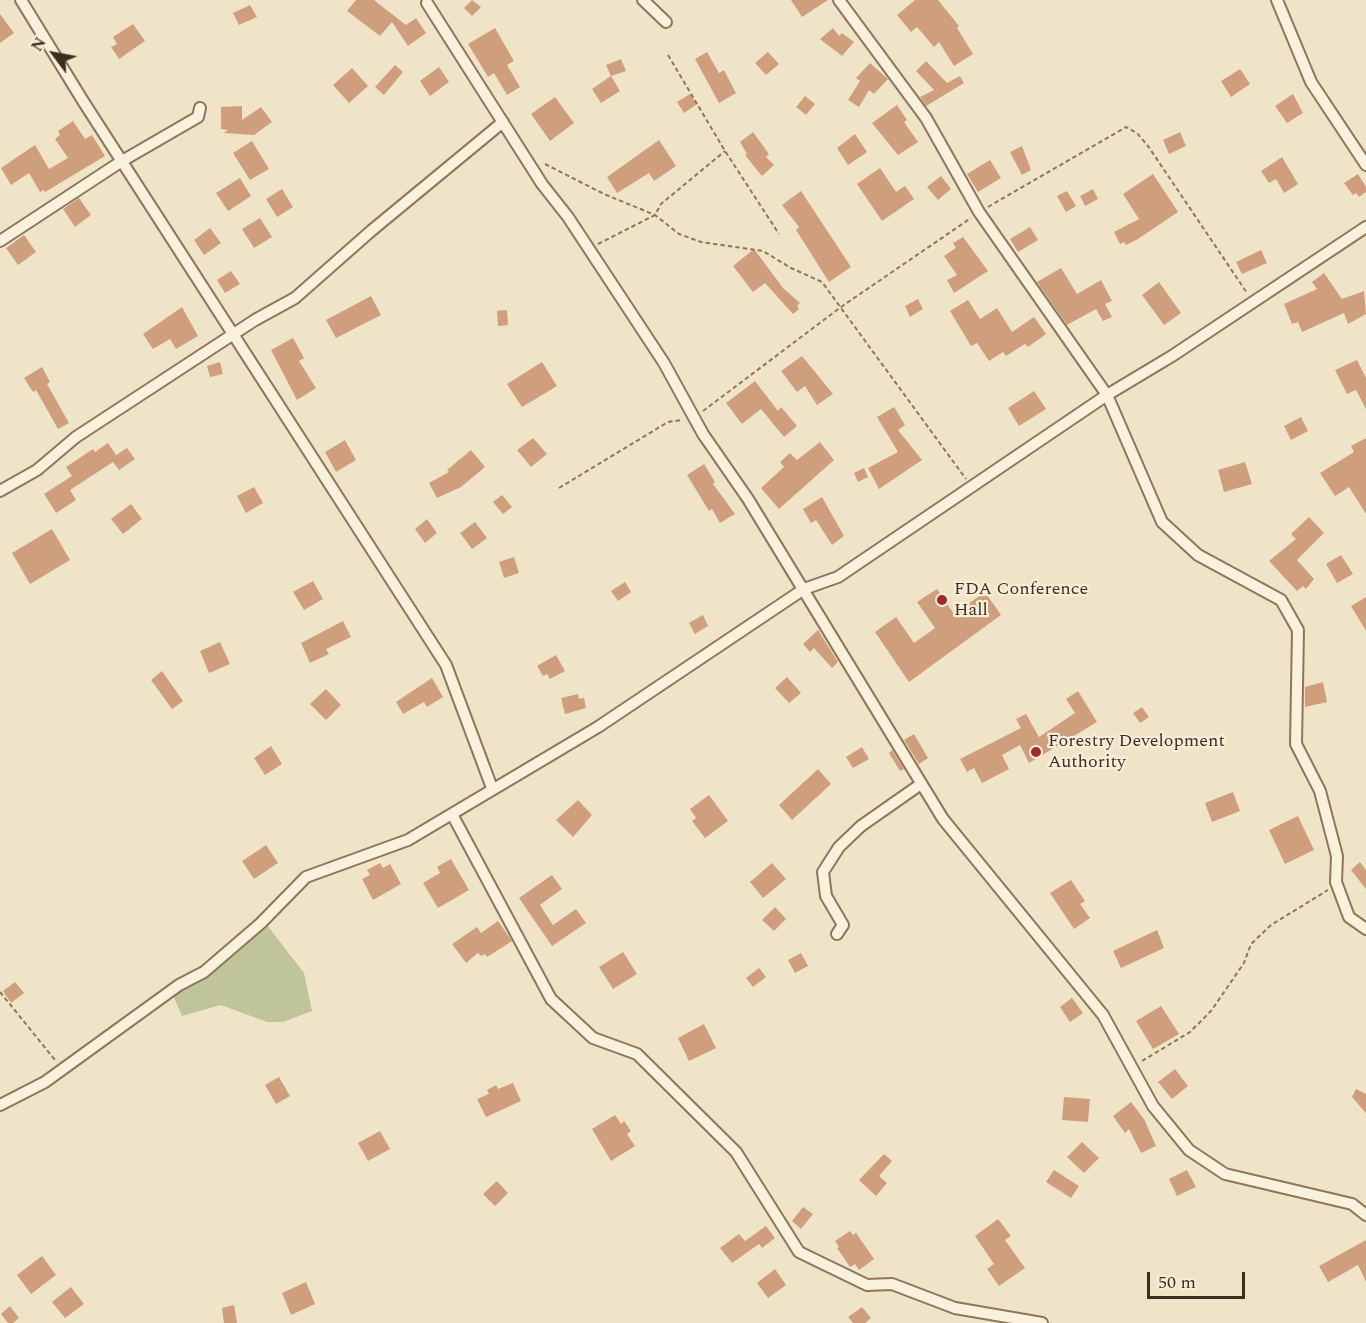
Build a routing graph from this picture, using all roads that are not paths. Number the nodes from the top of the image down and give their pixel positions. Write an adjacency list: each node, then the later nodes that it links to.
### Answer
1 (21, 0): 9 (street)
2 (643, 0): 6 (street)
3 (839, 0): 14 (street)
4 (1277, 0): 10 (street)
5 (427, 3): 8 (street)
6 (666, 22)
7 (200, 108): 9 (street)
8 (502, 122): 13 (street); 16 (street)
9 (122, 161): 12 (street); 13 (street)
10 (1366, 165)
11 (1366, 227): 14 (street)
12 (0, 241)
13 (233, 335): 15 (street); 18 (street)
14 (1107, 395): 16 (street); 20 (street)
15 (0, 491)
16 (804, 590): 17 (street); 18 (street)
17 (921, 784): 21 (street); 23 (street)
18 (492, 788): 19 (street)
19 (453, 816): 22 (street); 24 (street)
20 (1366, 929)
21 (837, 934)
22 (0, 1106)
23 (1366, 1215)
24 (1042, 1323)

